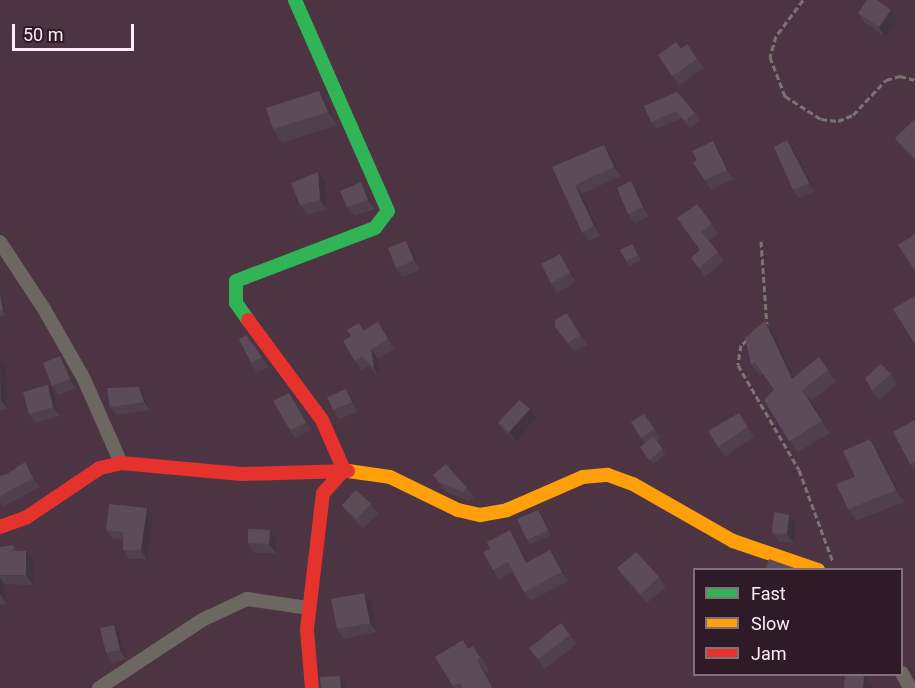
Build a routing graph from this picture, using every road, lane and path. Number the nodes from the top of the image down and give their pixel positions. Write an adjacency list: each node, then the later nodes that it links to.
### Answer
1 (295, 0): 9 (street)
2 (803, 0): 3 (path)
3 (915, 80)
4 (761, 241): 6 (path)
5 (0, 242): 8 (street)
6 (758, 333)
7 (750, 339): 12 (path)
8 (121, 463): 9 (street); 10 (street)
9 (344, 470): 11 (street); 13 (street)
10 (0, 527)
11 (812, 568)
12 (835, 568)
13 (309, 608): 14 (street); 15 (street)
14 (99, 688)
15 (312, 688)

